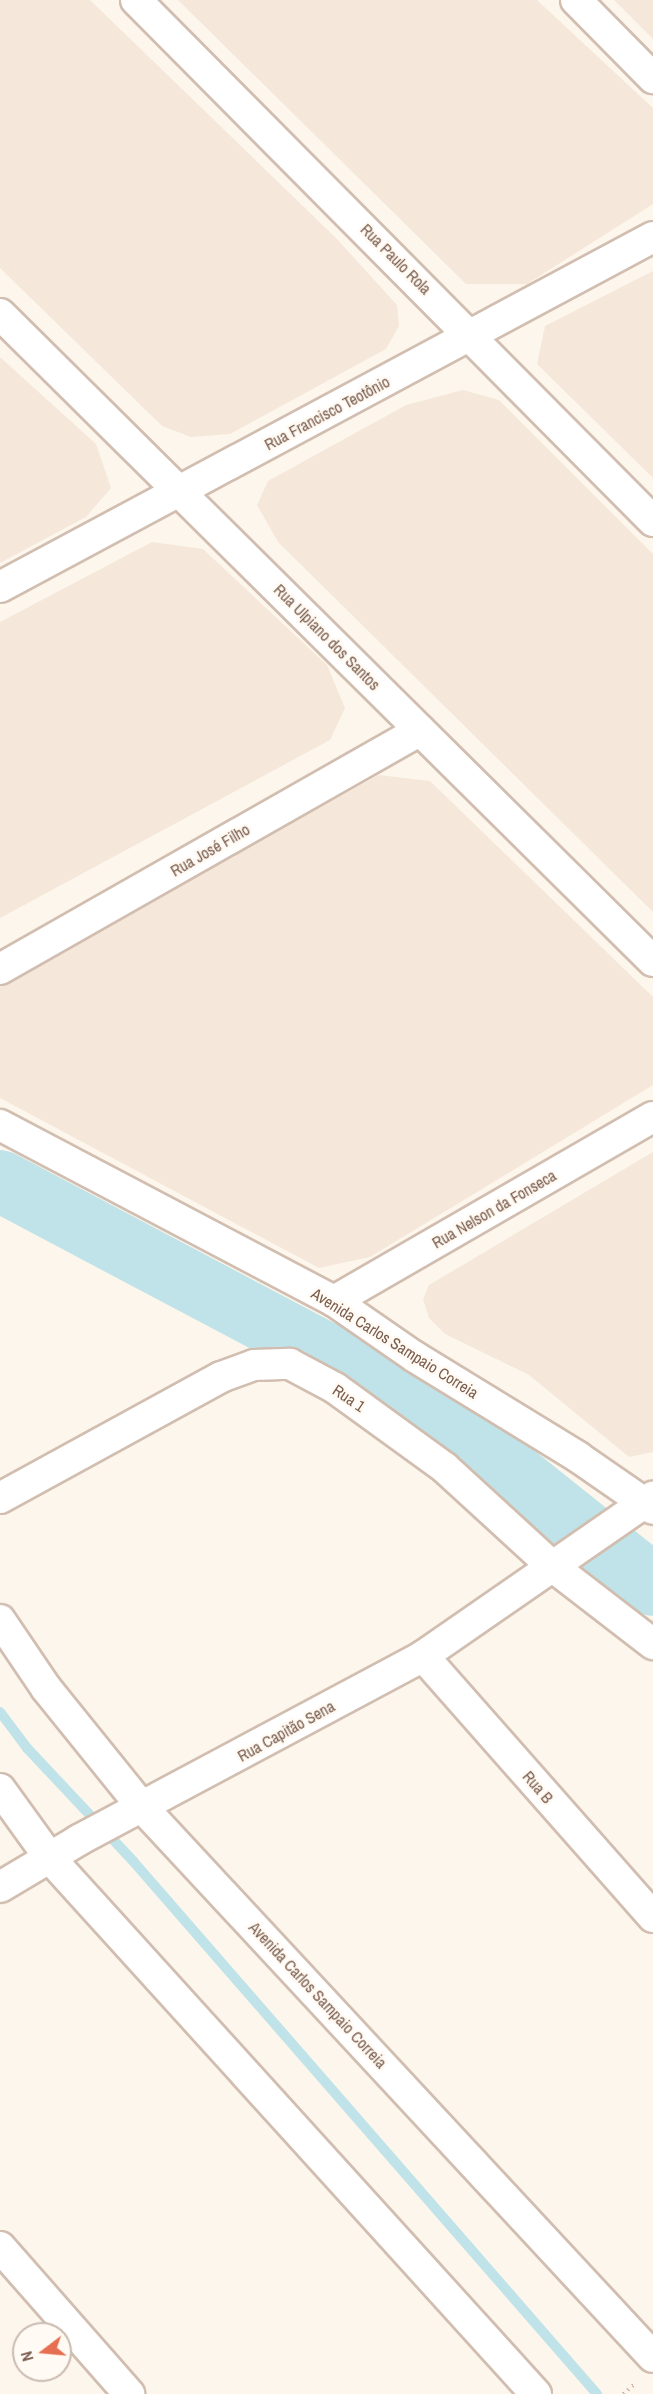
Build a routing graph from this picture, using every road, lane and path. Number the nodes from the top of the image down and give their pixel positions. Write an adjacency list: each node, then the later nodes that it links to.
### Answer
1 (136, 0): 6 (street, Rua Paulo Rola)
2 (576, 0): 3 (street)
3 (653, 78)
4 (653, 237): 6 (street, Rua Francisco Teotônio)
5 (0, 314): 7 (street, Rua Ulpiano dos Santos)
6 (472, 336): 7 (street, Rua Francisco Teotônio); 8 (street, Rua Paulo Rola)
7 (181, 490): 9 (street, Rua Francisco Teotônio); 10 (street, Rua Ulpiano dos Santos)
8 (653, 521)
9 (0, 587)
10 (420, 730): 11 (street, Rua Ulpiano dos Santos); 12 (street, Rua José Filho)
11 (653, 961)
12 (0, 969)
13 (653, 1117): 15 (street, Rua Nelson da Fonseca)
14 (0, 1125): 15 (street, Avenida Carlos Sampaio Correia)
15 (334, 1301): 17 (street, Avenida Carlos Sampaio Correia)
16 (0, 1498): 18 (street, Rua 1)
17 (646, 1504): 18 (street, Rua Capitão Sena)
18 (557, 1562): 20 (street, Rua 1); 21 (street, Rua Capitão Sena)
19 (0, 1620): 23 (street, Avenida Carlos Sampaio Correia)
20 (653, 1644)
21 (423, 1656): 23 (street, Rua Capitão Sena); 26 (street, Rua B)
22 (0, 1789): 24 (street)
23 (134, 1812): 24 (street, Rua Capitão Sena); 28 (street, Avenida Carlos Sampaio Correia)
24 (49, 1857): 25 (street, Rua Capitão Sena); 31 (street)
25 (0, 1887)
26 (653, 1917)
27 (0, 2247): 30 (street)
28 (653, 2357)
29 (636, 2383): 32 (path)
30 (129, 2394)
31 (536, 2394)
32 (623, 2394)

